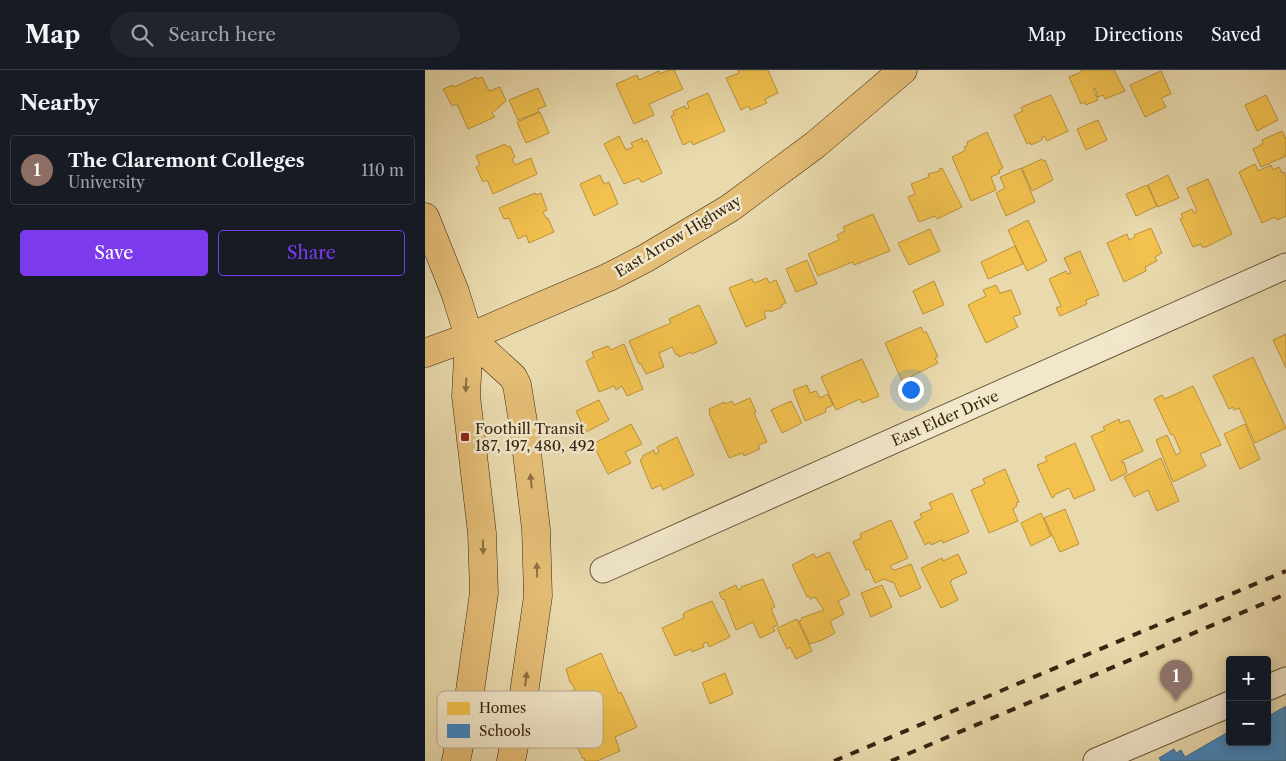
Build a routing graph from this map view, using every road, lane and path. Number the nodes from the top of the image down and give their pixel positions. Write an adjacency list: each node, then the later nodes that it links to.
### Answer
1 (903, 70): 4 (main road, East Arrow Highway)
2 (425, 217): 4 (main road)
3 (1286, 266): 6 (street, East Elder Drive)
4 (469, 336): 5 (main road, East Arrow Highway); 9 (main road, one-way to 9); 10 (main road, one-way to 4)
5 (425, 353)
6 (603, 570)
7 (1286, 680): 8 (street)
8 (1271, 686)
9 (470, 691)
10 (524, 691)
11 (1226, 706): 16 (street)
12 (459, 748): 14 (main road, one-way to 14)
13 (514, 748): 15 (main road, one-way to 13)
14 (456, 761)
15 (511, 761)
16 (1096, 761)

